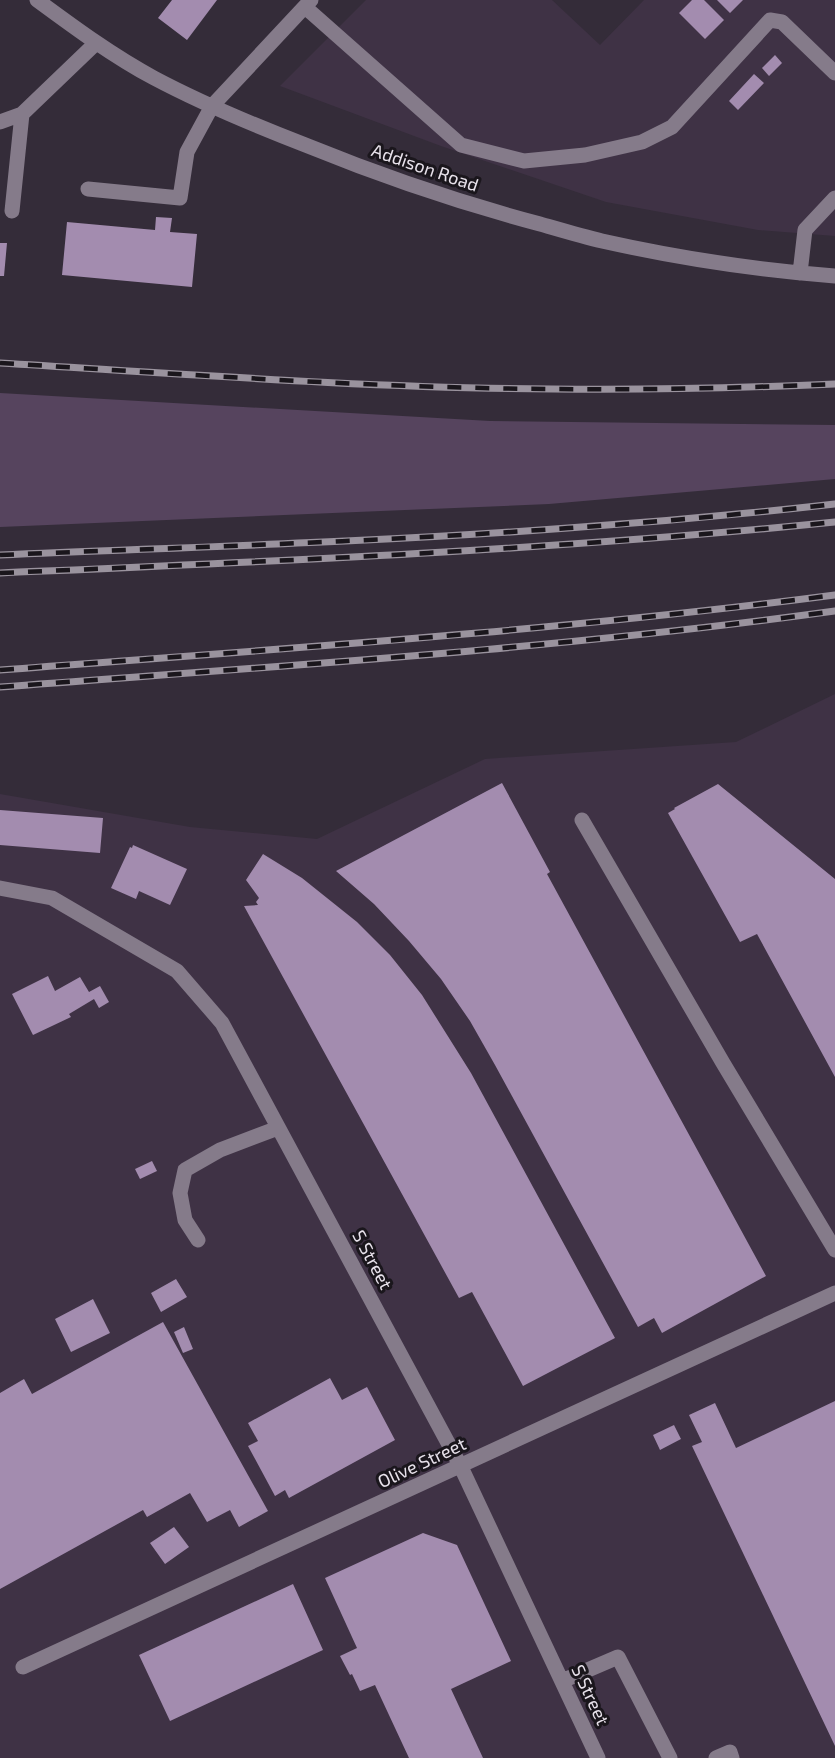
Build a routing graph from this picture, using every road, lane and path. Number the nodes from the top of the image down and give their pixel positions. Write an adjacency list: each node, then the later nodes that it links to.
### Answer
1 (37, 0): 3 (street, Addison Road)
2 (308, 4): 4 (street); 5 (street)
3 (96, 44): 5 (street, Addison Road); 6 (street)
4 (835, 73)
5 (212, 106): 8 (street); 11 (street, Addison Road)
6 (22, 114): 7 (street); 10 (street)
7 (0, 122)
8 (88, 189)
9 (835, 198): 11 (street)
10 (12, 211)
11 (800, 273): 12 (street, Addison Road)
12 (835, 276)
13 (582, 820): 17 (street)
14 (0, 888): 15 (street, S Street)
15 (278, 1128): 16 (street); 19 (street, S Street)
16 (198, 1240)
17 (835, 1250)
18 (835, 1293): 19 (street, Olive Street)
19 (461, 1467): 20 (street, Olive Street); 21 (street, S Street)
20 (23, 1667)
21 (562, 1681): 22 (street, S Street); 23 (street)
22 (598, 1758)
23 (670, 1758)
24 (716, 1758): 25 (street)
25 (732, 1758)

